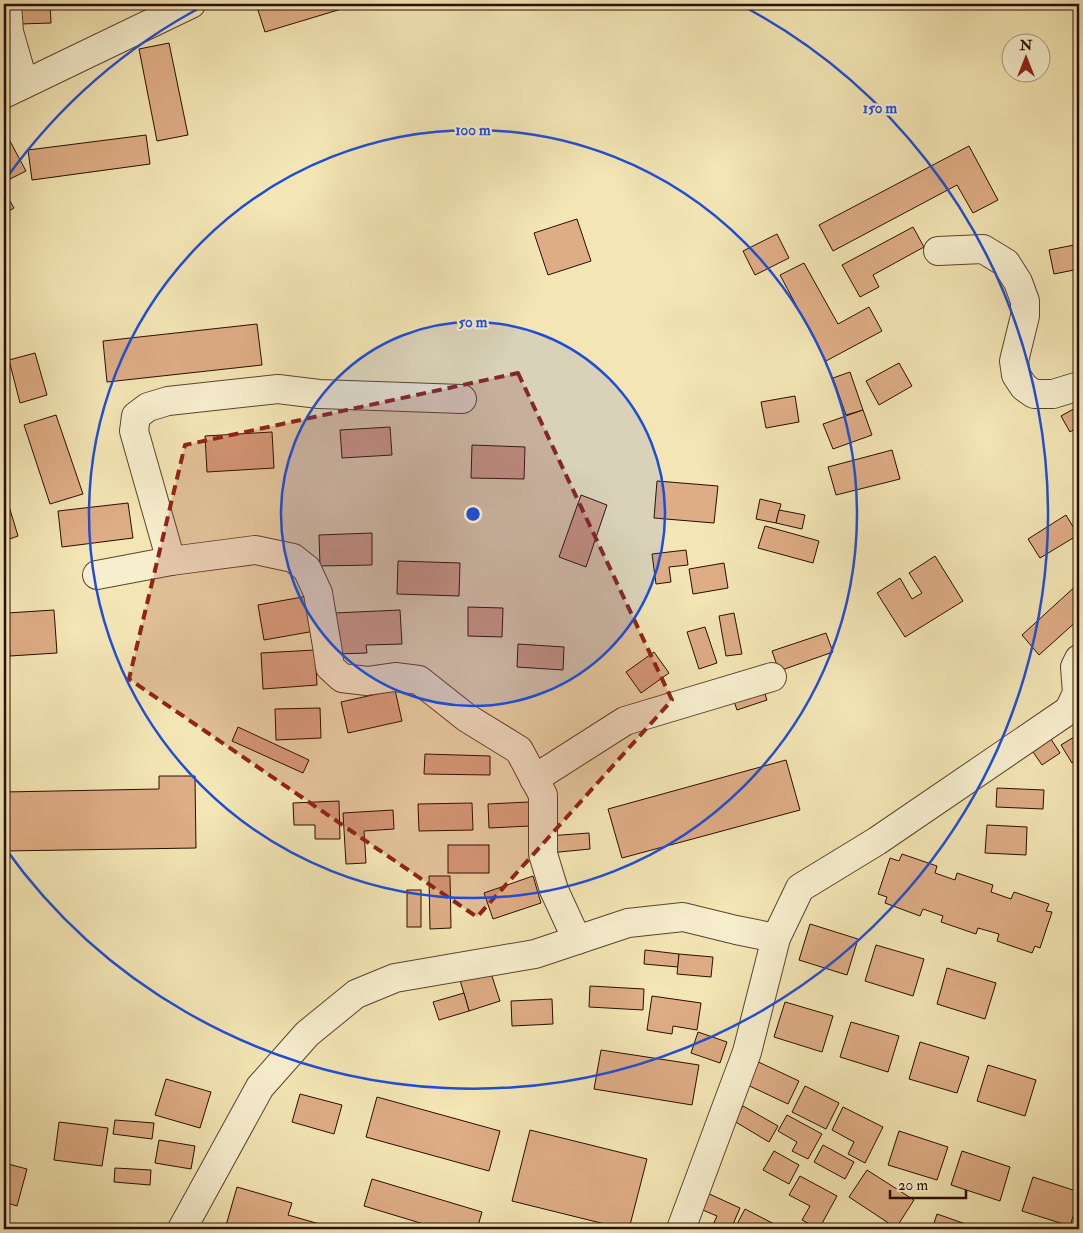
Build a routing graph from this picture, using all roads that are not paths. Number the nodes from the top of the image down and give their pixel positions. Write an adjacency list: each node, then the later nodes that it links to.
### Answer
1 (7, 4): 3 (street)
2 (191, 4): 3 (street)
3 (14, 89)
4 (938, 251): 5 (street)
5 (1079, 386)
6 (462, 399): 7 (street)
7 (171, 561): 8 (street); 11 (street)
8 (97, 575)
9 (1079, 659): 12 (street)
10 (772, 677): 11 (street)
11 (534, 779): 13 (street)
12 (776, 938): 13 (street); 15 (street)
13 (577, 940): 14 (street)
14 (182, 1229)
15 (681, 1229)

